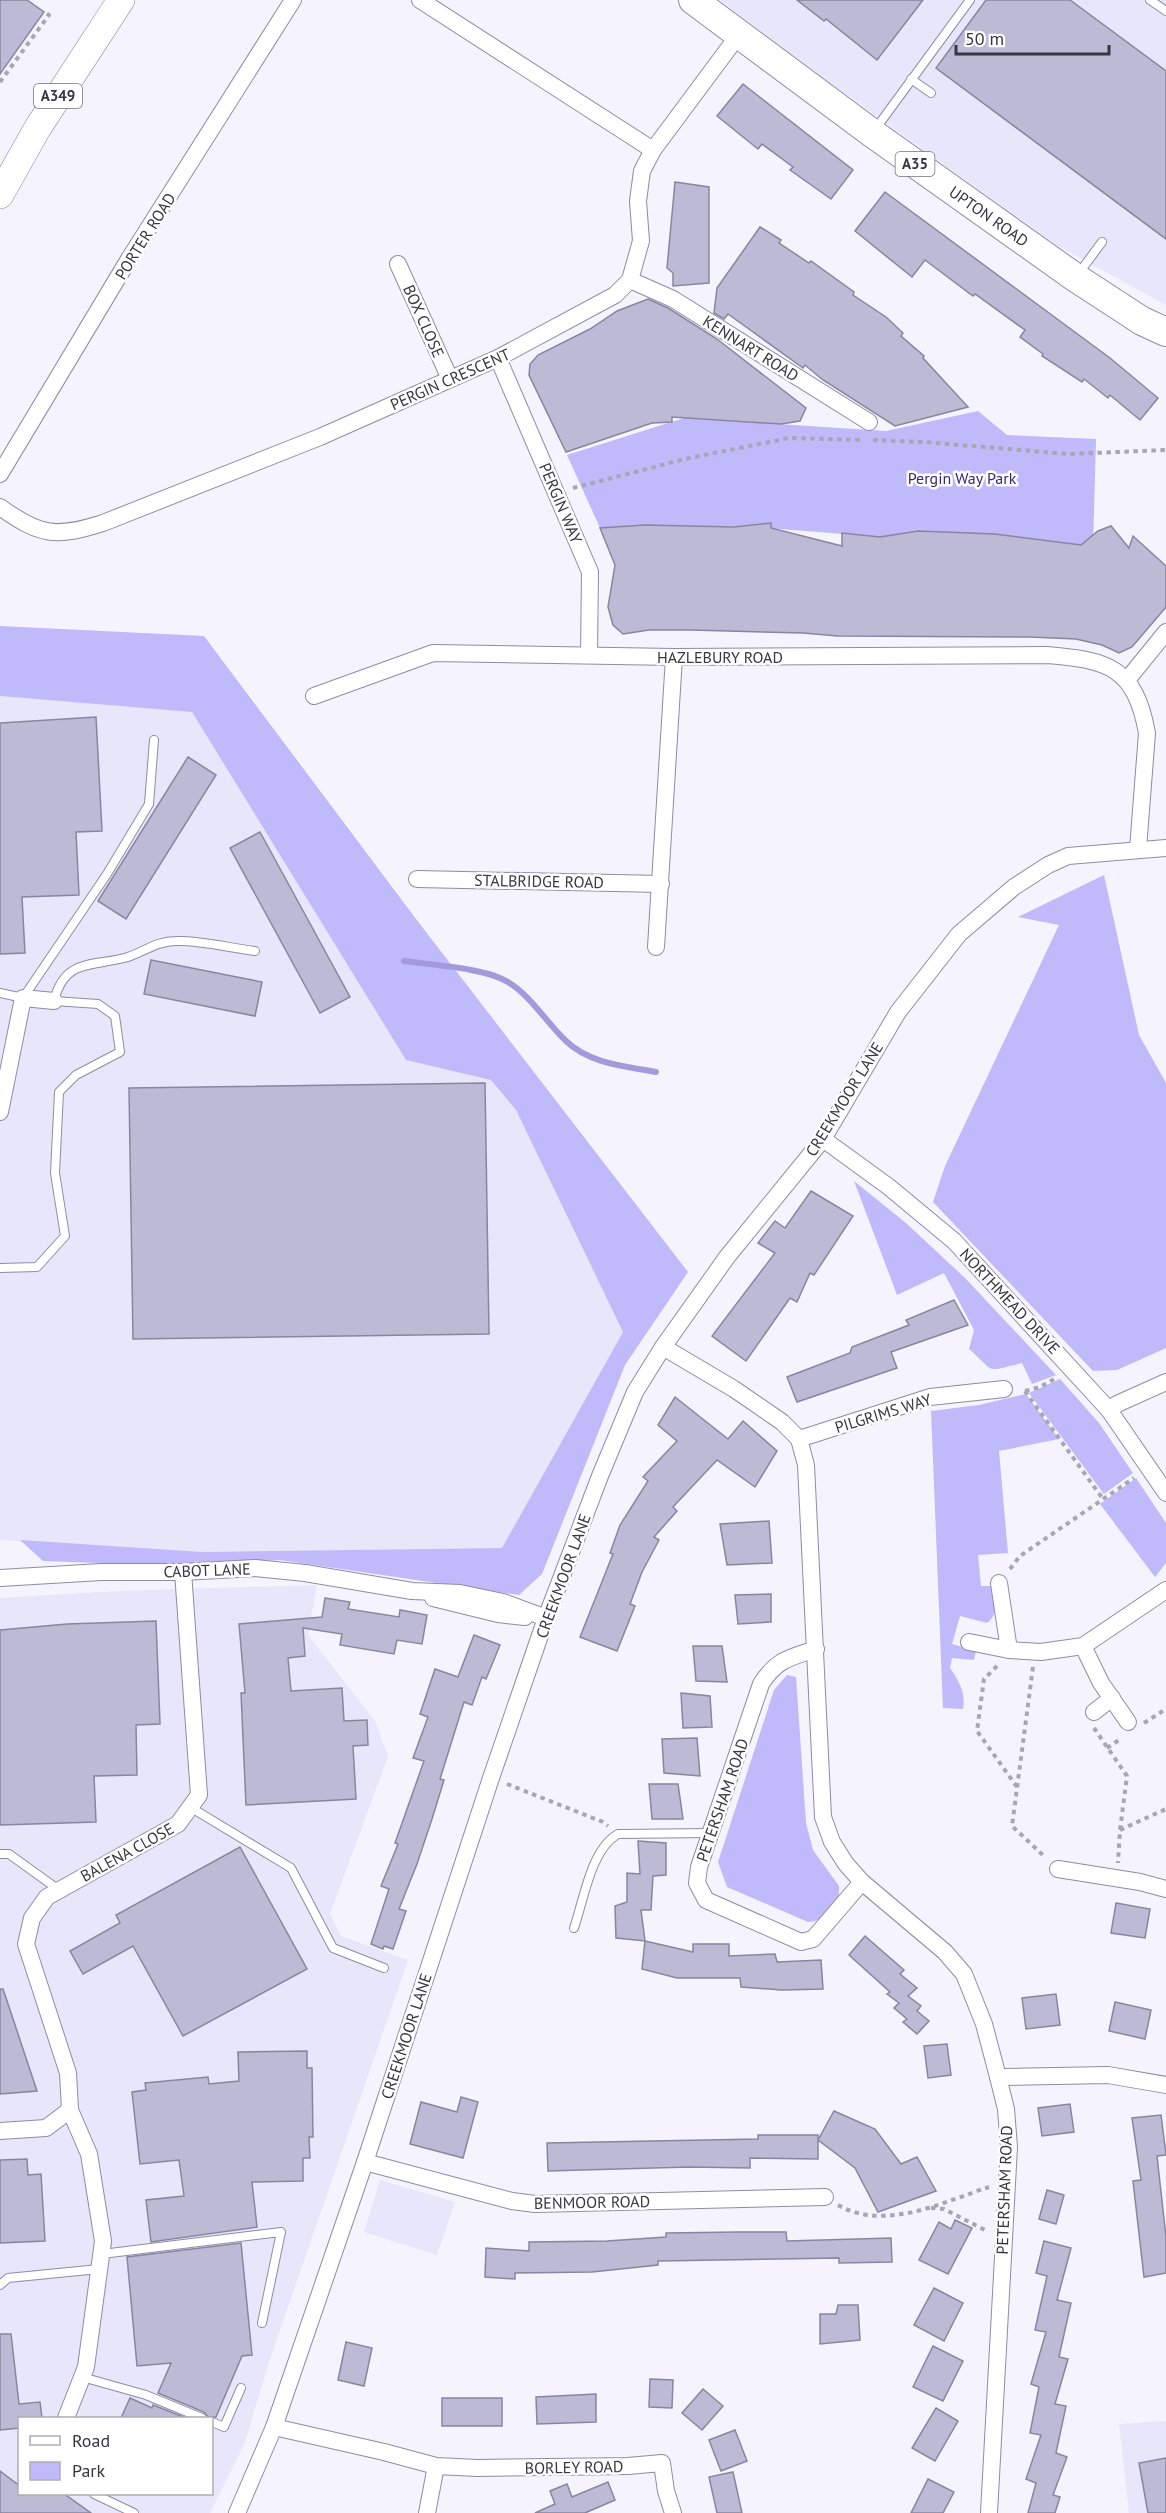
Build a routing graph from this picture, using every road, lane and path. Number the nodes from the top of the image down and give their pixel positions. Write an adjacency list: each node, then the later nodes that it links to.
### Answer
1 (121, 0): 15 (main road, A349)
2 (293, 0): 26 (street, PORTER ROAD)
3 (420, 0): 14 (street)
4 (693, 0): 9 (highway, UPTON ROAD / A35)
5 (970, 0): 10 (lane)
6 (1150, 0): 7 (lane)
7 (1166, 11)
8 (44, 12): 11 (path)
9 (740, 33): 13 (highway, UPTON ROAD / A35); 14 (street)
10 (912, 79): 12 (lane); 13 (lane)
11 (0, 82)
12 (931, 93)
13 (872, 133): 18 (highway, UPTON ROAD / A35)
14 (653, 150): 19 (street)
15 (0, 195)
16 (1102, 242): 18 (lane)
17 (398, 264): 23 (street, BOX CLOSE)
18 (1076, 278): 20 (highway, UPTON ROAD / A35)
19 (630, 280): 22 (street, PERGIN CRESCENT); 24 (street, KENNART ROAD)
20 (1154, 327): 21 (highway, UPTON ROAD / A35)
21 (1166, 348)
22 (498, 358): 23 (street, PERGIN CRESCENT); 27 (street, PERGIN WAY)
23 (450, 379): 28 (street, PERGIN CRESCENT)
24 (869, 422)
25 (1166, 450): 27 (path)
26 (0, 474)
27 (557, 494): 30 (street, PERGIN WAY)
28 (0, 507)
29 (1166, 632): 32 (street)
30 (589, 654): 31 (street, HAZLEBURY ROAD); 33 (street, HAZLEBURY ROAD)
31 (674, 657): 32 (street, HAZLEBURY ROAD); 38 (street)
32 (1126, 680): 36 (street, HAZLEBURY ROAD)
33 (314, 696)
34 (154, 740): 42 (lane)
35 (1166, 848): 36 (street, CREEKMOOR LANE)
36 (1138, 849): 45 (street, CREEKMOOR LANE)
37 (417, 879): 38 (street, STALBRIDGE ROAD)
38 (661, 884): 39 (street)
39 (656, 947)
40 (255, 951): 43 (lane)
41 (0, 993): 42 (lane)
42 (23, 998): 43 (street); 44 (street)
43 (54, 1001): 46 (lane)
44 (0, 1112)
45 (823, 1139): 47 (street, CREEKMOOR LANE); 48 (street, NORTHMEAD DRIVE)
46 (0, 1268)
47 (663, 1347): 53 (street); 61 (street, CREEKMOOR LANE)
48 (1073, 1368): 51 (path); 52 (street, NORTHMEAD DRIVE)
49 (1166, 1382): 52 (street)
50 (1004, 1389): 51 (path); 53 (street, PILGRIMS WAY)
51 (1025, 1391): 56 (path)
52 (1109, 1410): 54 (street, NORTHMEAD DRIVE)
53 (799, 1439): 64 (street, PETERSHAM ROAD)
54 (1149, 1468): 55 (street, NORTHMEAD DRIVE); 56 (path)
55 (1166, 1493)
56 (1103, 1498): 59 (path)
57 (183, 1572): 58 (street, CABOT LANE); 61 (street, CABOT LANE); 73 (street, BALENA CLOSE)
58 (0, 1578)
59 (999, 1583): 65 (street)
60 (1166, 1590): 63 (street)
61 (546, 1618): 71 (street, CREEKMOOR LANE)
62 (969, 1642): 65 (street)
63 (1083, 1646): 66 (street); 67 (street)
64 (816, 1648): 76 (street, PETERSHAM ROAD); 81 (street, PETERSHAM ROAD)
65 (1009, 1650): 66 (street); 72 (path)
66 (1036, 1652): 72 (path)
67 (1112, 1698): 69 (street); 70 (street)
68 (1166, 1709): 70 (path)
69 (1093, 1719): 75 (path)
70 (1135, 1723)
71 (491, 1778): 77 (path); 90 (street, CREEKMOOR LANE)
72 (1017, 1788): 79 (path)
73 (190, 1807): 83 (street, BALENA CLOSE); 85 (lane)
74 (1166, 1809): 75 (path)
75 (1120, 1830): 80 (path)
76 (710, 1833): 77 (lane); 81 (street, PETERSHAM ROAD)
77 (618, 1834): 84 (lane)
78 (0, 1854): 83 (lane)
79 (1058, 1869): 80 (street)
80 (1118, 1878): 82 (street)
81 (862, 1882): 86 (street, PETERSHAM ROAD)
82 (1166, 1889)
83 (58, 1890): 88 (street, BALENA CLOSE)
84 (574, 1928)
85 (384, 1968)
86 (998, 2077): 87 (street); 91 (street, PETERSHAM ROAD)
87 (1166, 2085)
88 (70, 2110): 89 (street); 95 (street, BALENA CLOSE)
89 (0, 2131)
90 (365, 2162): 92 (street, BENMOOR ROAD); 103 (street, CREEKMOOR LANE)
91 (1007, 2181): 93 (path); 94 (street, PETERSHAM ROAD)
92 (825, 2197): 93 (path)
93 (927, 2207): 94 (path)
94 (1004, 2240): 110 (street, PETERSHAM ROAD)
95 (101, 2261): 96 (lane); 97 (lane); 98 (street, BALENA CLOSE)
96 (0, 2285)
97 (262, 2323)
98 (82, 2377): 100 (street, BALENA CLOSE); 101 (lane)
99 (241, 2388): 102 (lane)
100 (66, 2417)
101 (200, 2417)
102 (213, 2422)
103 (274, 2427): 104 (street, BORLEY ROAD); 107 (street, CREEKMOOR LANE)
104 (436, 2466): 108 (street); 109 (street, BORLEY ROAD)
105 (98, 2495): 106 (lane)
106 (134, 2513)
107 (237, 2513)
108 (427, 2513)
109 (673, 2513)
110 (988, 2513)

